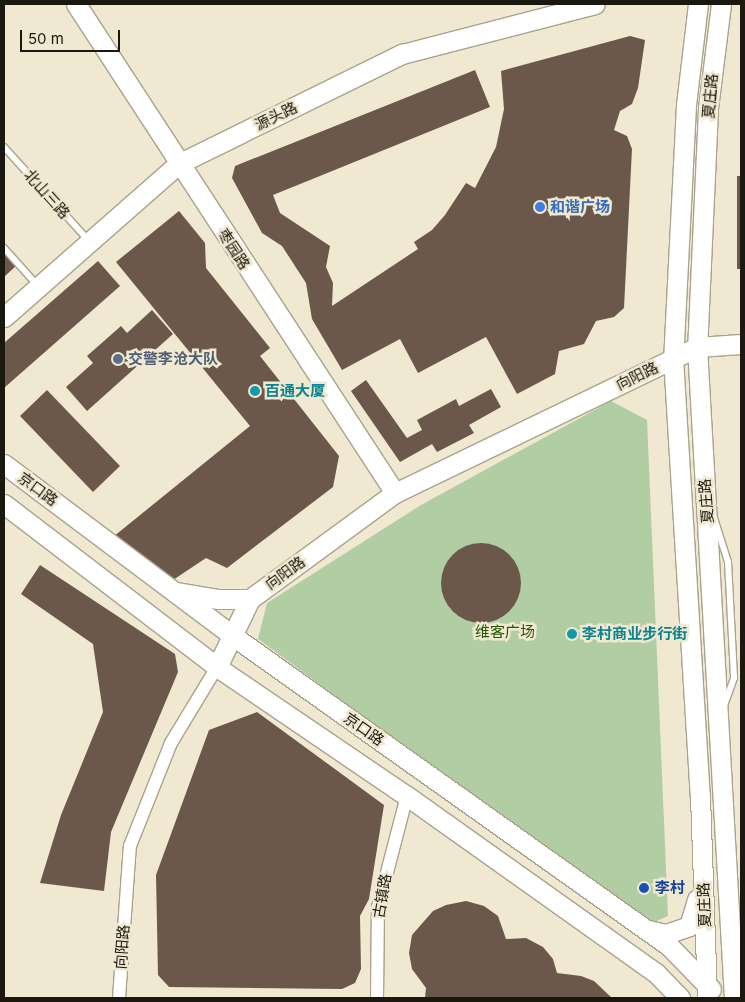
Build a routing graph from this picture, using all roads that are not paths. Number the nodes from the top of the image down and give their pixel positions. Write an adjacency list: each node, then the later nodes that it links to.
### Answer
1 (76, 4): 6 (main road, 枣园路)
2 (595, 4): 6 (main road, 源头路)
3 (698, 4): 13 (main road, 夏庄路)
4 (721, 4): 12 (main road, 夏庄路)
5 (4, 147): 7 (lane, 北山三路)
6 (178, 164): 7 (main road, 源头路); 15 (main road, 枣园路)
7 (89, 242): 9 (main road, 源头路)
8 (4, 248): 9 (lane)
9 (39, 286): 10 (main road, 源头路)
10 (4, 317)
11 (741, 344): 12 (main road)
12 (697, 347): 13 (main road, 向阳路); 29 (main road, 夏庄路)
13 (673, 358): 15 (main road, 向阳路); 22 (main road, 夏庄路)
14 (4, 464): 17 (main road, 京口路)
15 (395, 493): 18 (main road, 向阳路)
16 (4, 504): 20 (main road, 京口路)
17 (175, 592): 18 (main road); 19 (main road, 京口路)
18 (250, 599): 19 (main road, 向阳路)
19 (233, 636): 20 (main road, 向阳路); 23 (main road, 京口路)
20 (218, 667): 21 (main road, 京口路); 25 (street, 向阳路)
21 (407, 796): 26 (street, 古镇路); 27 (main road, 京口路)
22 (703, 876): 23 (main road); 24 (main road, 夏庄路)
23 (645, 929): 24 (main road, 京口路)
24 (707, 991): 28 (main road, 京口路)
25 (119, 998)
26 (377, 998)
27 (680, 998)
28 (721, 998)
29 (734, 998)

